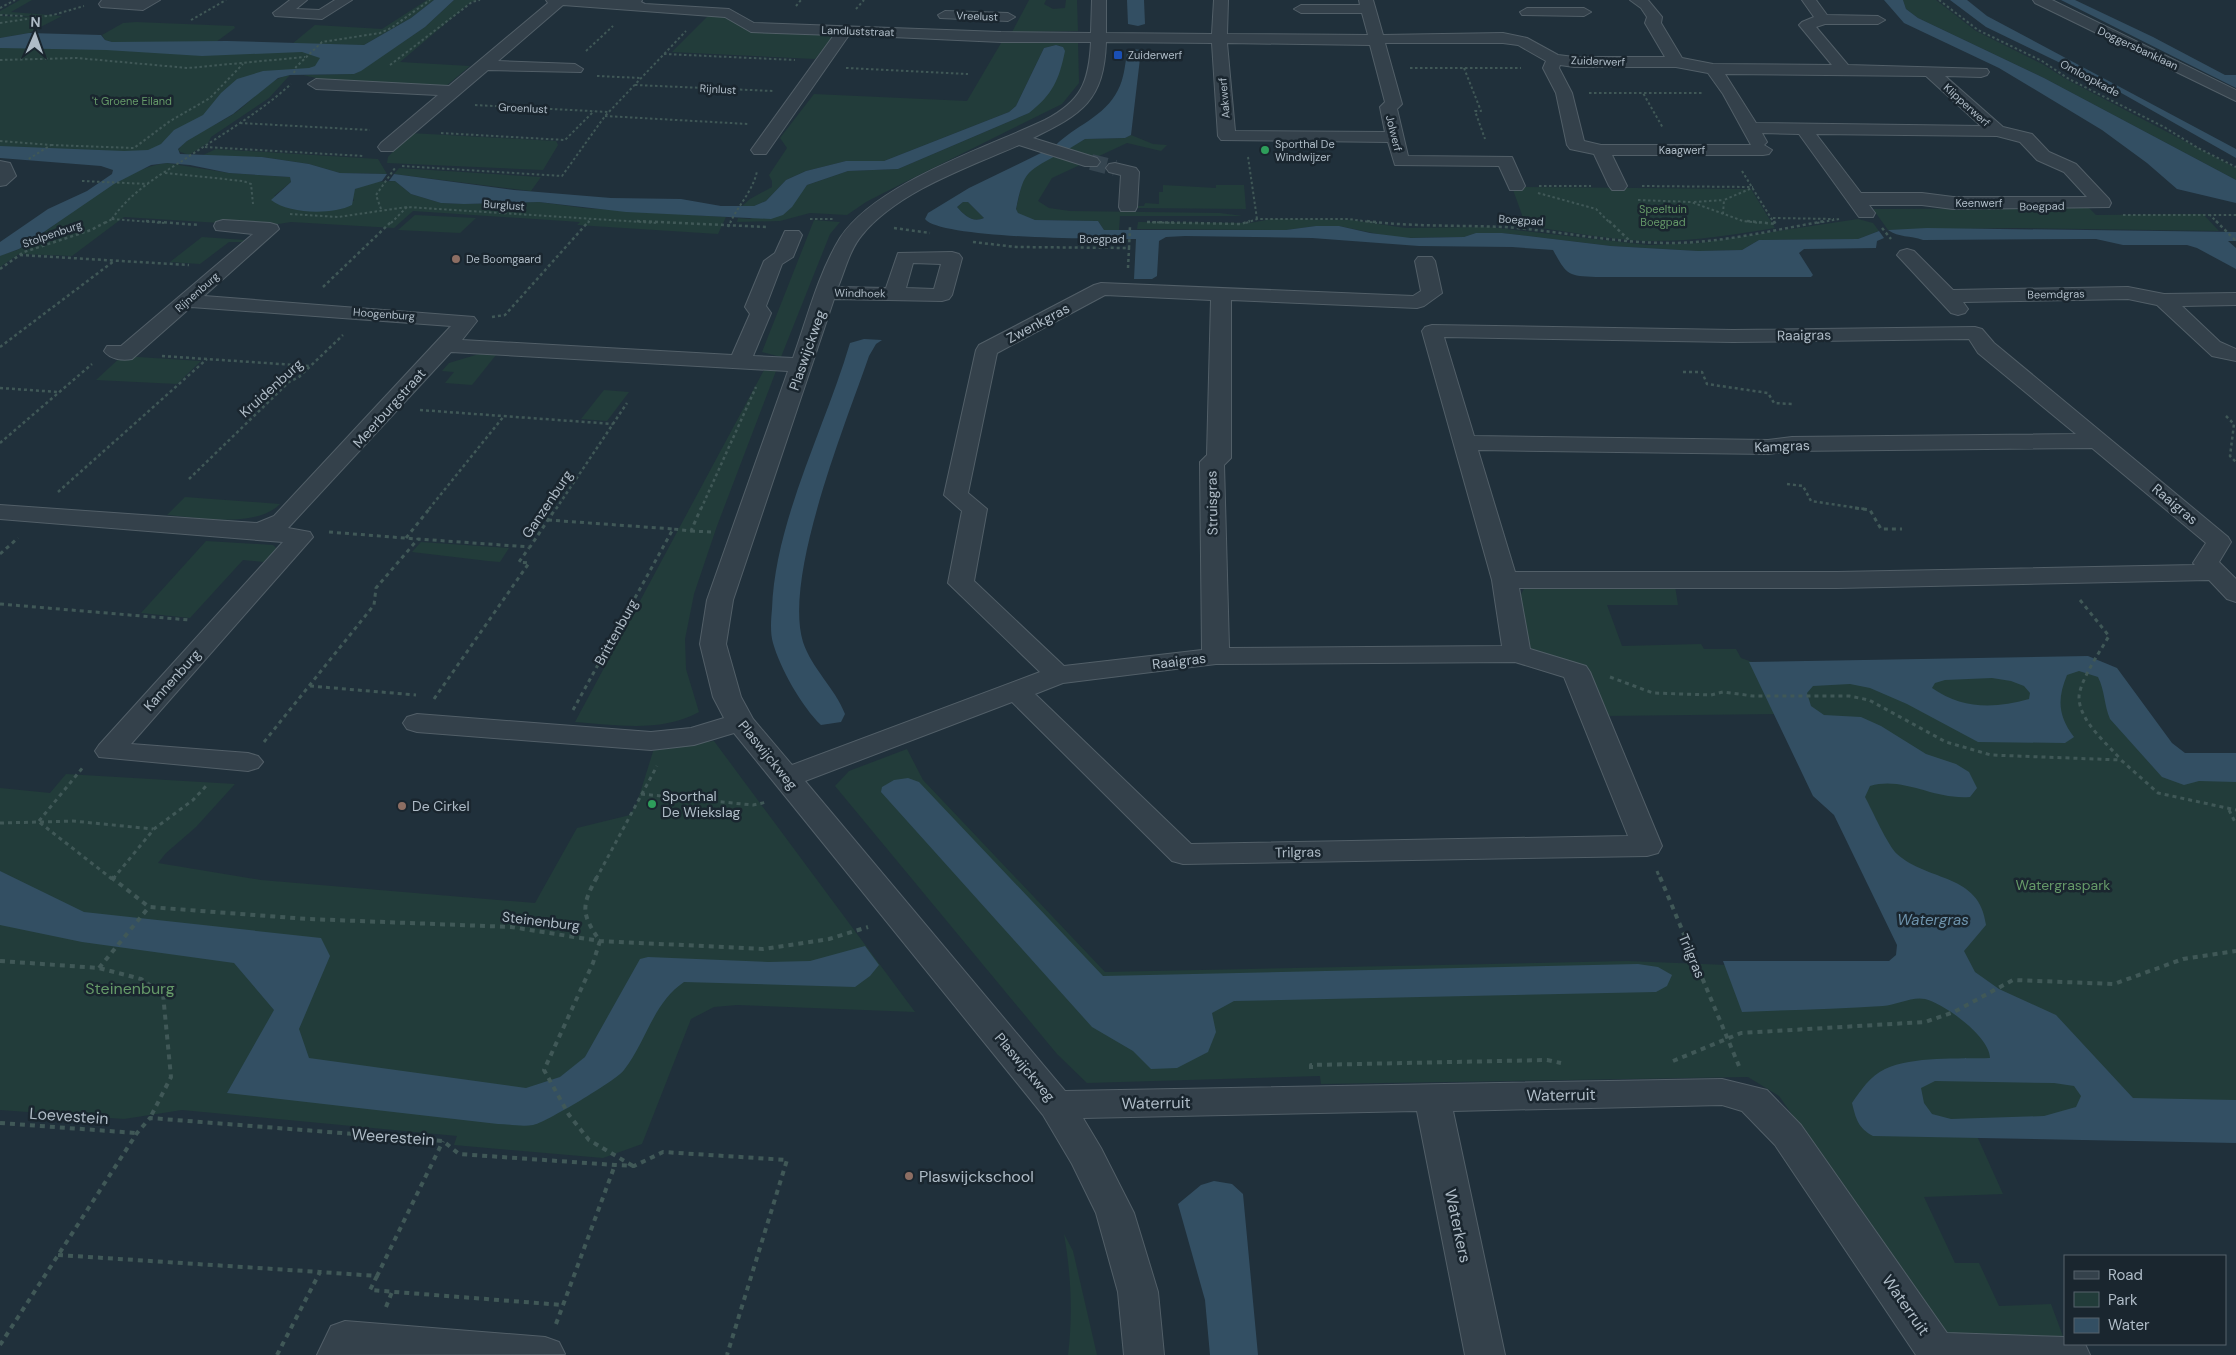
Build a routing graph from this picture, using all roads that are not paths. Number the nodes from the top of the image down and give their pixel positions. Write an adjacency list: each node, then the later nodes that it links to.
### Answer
1 (153, 0): 11 (street)
2 (300, 0): 3 (street)
3 (345, 0)
4 (553, 0): 5 (street)
5 (560, 0): 12 (street); 28 (street)
6 (1099, 0): 23 (street, Plaswijckweg)
7 (1221, 0): 24 (street)
8 (1637, 0): 26 (street)
9 (1809, 0): 18 (street)
10 (2040, 0): 36 (street, Doggersbanklaan)
11 (110, 2)
12 (634, 3): 21 (street, Landluststraat)
13 (1367, 5): 15 (street); 25 (street, Jolwerf)
14 (946, 8): 17 (street, Vreelust); 22 (street, Vreelust)
15 (1301, 9)
16 (1584, 12): 20 (street)
17 (1008, 17)
18 (1823, 19): 19 (street); 31 (street)
19 (1878, 20)
20 (1527, 21): 25 (street, Zuiderwerf); 27 (street, Zuiderwerf)
21 (845, 31): 22 (street, Landluststraat); 43 (street)
22 (934, 35): 23 (street, Landluststraat)
23 (1097, 37): 24 (street, Zuiderwerf); 41 (street, Plaswijckweg)
24 (1219, 39): 25 (street, Zuiderwerf); 40 (street, Aakwerf)
25 (1377, 40): 40 (street, Jolwerf)
26 (1676, 62): 27 (street, Zuiderwerf); 30 (street, Zuiderwerf)
27 (1552, 63): 44 (street, Kaagwerf)
28 (486, 65): 29 (street); 35 (street)
29 (571, 69)
30 (1713, 69): 31 (street, Klipperwerf); 37 (street)
31 (1843, 69): 32 (street, Klipperwerf)
32 (1930, 71): 33 (street, Klipperwerf); 39 (street, Klipperwerf)
33 (1981, 72)
34 (316, 84): 35 (street)
35 (451, 91): 42 (street)
36 (2236, 96)
37 (1750, 128): 38 (street); 44 (street, Kaagwerf)
38 (1804, 128): 39 (street); 49 (street)
39 (1997, 131): 50 (street, Klipperwerf)
40 (1396, 137): 47 (street, Jolwerf)
41 (1019, 139): 45 (street); 57 (street, Plaswijckweg)
42 (387, 147)
43 (760, 150)
44 (1601, 150): 48 (street)
45 (1091, 162)
46 (1115, 168): 51 (street)
47 (1516, 186)
48 (1618, 186)
49 (1856, 199): 50 (street, Keenwerf); 52 (street)
50 (2102, 203)
51 (1127, 214)
52 (1868, 216)
53 (222, 226): 63 (street, Rijnenburg)
54 (784, 230): 70 (street)
55 (1907, 255): 60 (street)
56 (1425, 261): 64 (street)
57 (826, 293): 58 (street, Windhoek); 71 (street, Plaswijckweg)
58 (894, 294)
59 (1221, 294): 64 (street, Zwenkgras); 80 (street, Struisgras); 81 (street, Zwenkgras)
60 (1948, 296): 62 (street, Beemdgras); 66 (street)
61 (2236, 299): 62 (street, Beemdgras)
62 (2164, 300): 69 (street)
63 (188, 301): 67 (street, Hoogenburg); 68 (street, Rijnenburg)
64 (1417, 302): 65 (street)
65 (1432, 331): 66 (street, Raaigras); 73 (street)
66 (1975, 333): 72 (street, Raaigras)
67 (446, 345): 70 (street); 75 (street, Meerburgstraat)
68 (119, 352)
69 (2236, 355)
70 (740, 362): 71 (street)
71 (802, 365): 84 (street, Plaswijckweg)
72 (2100, 441): 73 (street, Kamgras); 76 (street, Raaigras)
73 (1464, 443): 77 (street)
74 (0, 512): 75 (street, Meerburgstraat)
75 (260, 531): 85 (street, Kannenburg)
76 (2216, 572): 77 (street); 78 (street)
77 (1506, 580): 79 (street)
78 (2236, 594)
79 (1517, 654): 80 (street, Raaigras); 82 (street, Trilgras)
80 (1216, 656): 81 (street, Raaigras)
81 (1058, 675): 82 (street, Raaigras)
82 (1016, 691): 86 (street, Raaigras)
83 (417, 722): 84 (street)
84 (740, 722): 86 (street, Plaswijckweg)
85 (238, 761)
86 (786, 778): 88 (street, Plaswijckweg)
87 (1432, 1097): 88 (street, Waterruit); 90 (street, Waterruit); 93 (street, Waterkers)
88 (1056, 1105): 92 (street, Plaswijckweg)
89 (341, 1346): 91 (street)
90 (1938, 1352): 94 (street, Waterruit)
91 (545, 1354)
92 (1144, 1355)
93 (1484, 1355)
94 (2070, 1355)

